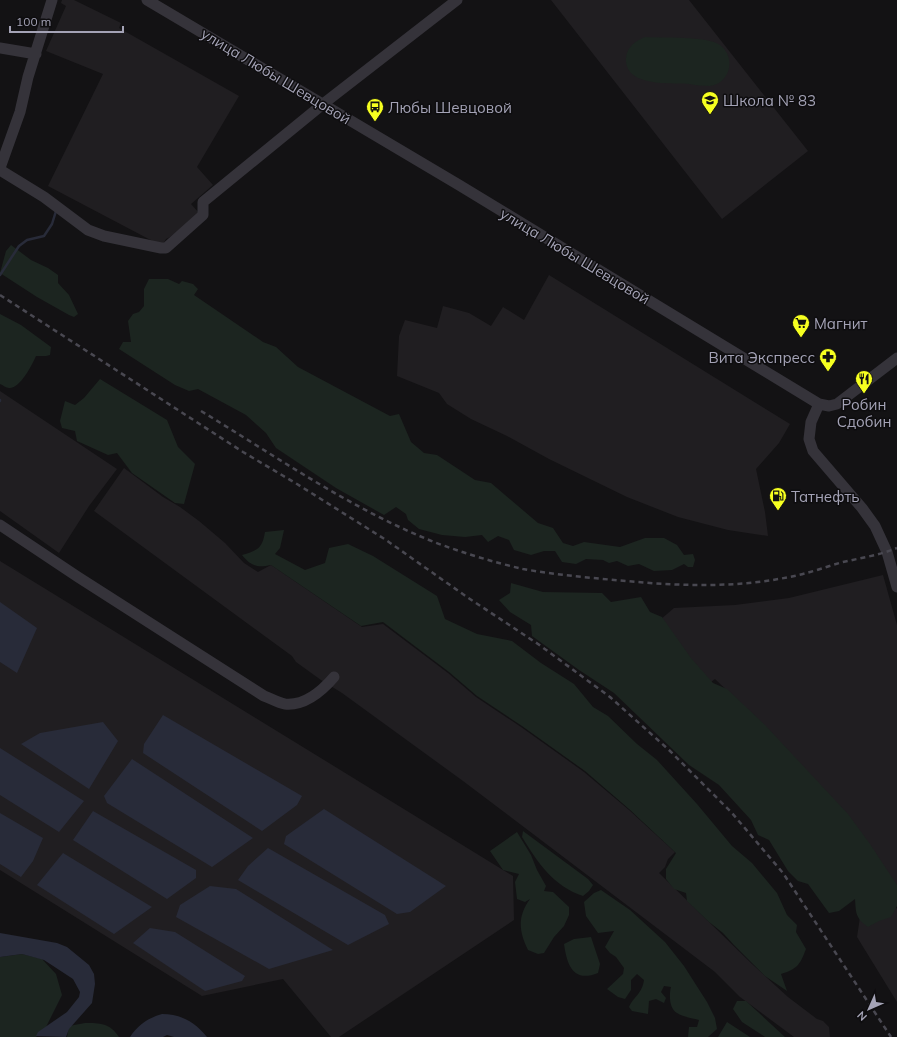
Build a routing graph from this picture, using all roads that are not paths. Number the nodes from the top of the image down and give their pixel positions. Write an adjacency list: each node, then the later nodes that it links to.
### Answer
1 (52, 0): 5 (street)
2 (148, 0): 6 (street, улица Любы Шевцовой)
3 (457, 0): 6 (street)
4 (0, 48): 5 (street)
5 (36, 54): 7 (street)
6 (323, 104): 7 (street); 9 (street, улица Любы Шевцовой)
7 (0, 169)
8 (897, 358): 9 (street)
9 (819, 404): 11 (street)
10 (0, 525): 12 (street)
11 (897, 587)
12 (334, 677)

